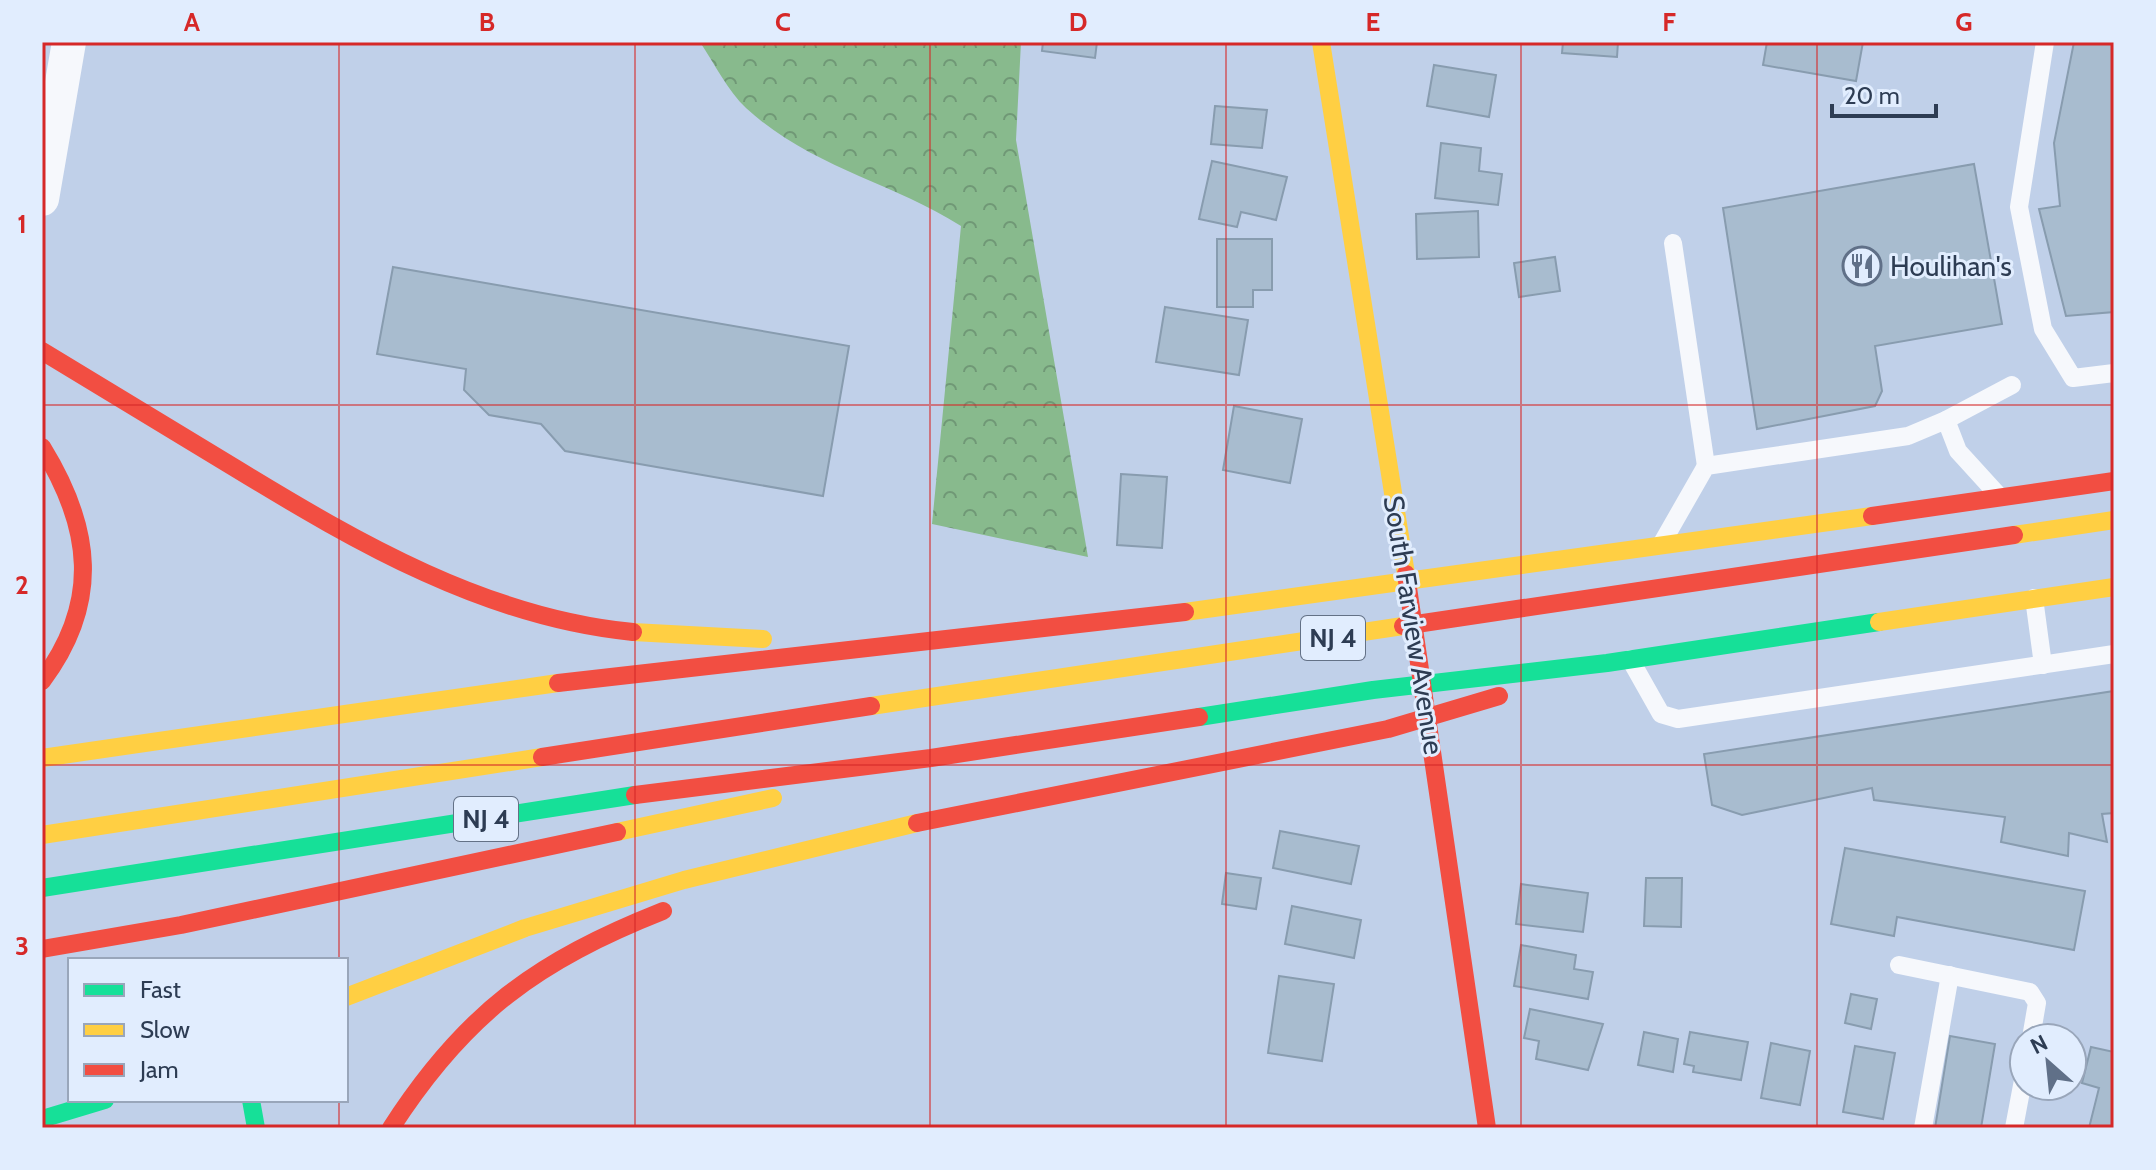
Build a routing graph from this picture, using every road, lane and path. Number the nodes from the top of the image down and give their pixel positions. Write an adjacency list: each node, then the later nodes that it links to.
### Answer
1 (69, 42): 4 (street)
2 (1321, 42): 42 (main road, South Farview Avenue)
3 (2045, 42): 7 (lane)
4 (42, 199)
5 (1673, 243): 11 (lane)
6 (42, 351): 18 (main road)
7 (2114, 373)
8 (2012, 385): 9 (lane)
9 (1946, 420): 11 (lane); 13 (lane)
10 (42, 447): 23 (main road)
11 (1706, 466): 15 (lane)
12 (2114, 481): 13 (main road)
13 (2000, 498): 15 (main road)
14 (2114, 520): 27 (main road, NJ 4)
15 (1662, 544): 18 (main road)
16 (2114, 587): 17 (main road, NJ 4)
17 (2034, 598): 20 (main road, NJ 4); 22 (lane)
18 (885, 647): 24 (main road)
19 (2114, 654): 22 (lane)
20 (1630, 659): 21 (main road, NJ 4); 22 (lane)
21 (1607, 663): 25 (main road, NJ 4); 26 (main road)
22 (2043, 665)
23 (42, 681)
24 (42, 758)
25 (931, 758): 28 (main road, NJ 4); 31 (main road)
26 (926, 821): 29 (main road); 34 (main road)
27 (42, 835)
28 (42, 888)
29 (736, 888)
30 (676, 907): 41 (main road)
31 (42, 949)
32 (1899, 965): 33 (lane)
33 (1950, 975): 35 (lane); 43 (lane)
34 (348, 996)
35 (2034, 1022)
36 (98, 1102): 39 (main road)
37 (251, 1102): 40 (main road)
38 (2019, 1102): 44 (lane)
39 (42, 1119)
40 (256, 1128)
41 (391, 1128)
42 (1487, 1128)
43 (1923, 1128)
44 (2014, 1128)

